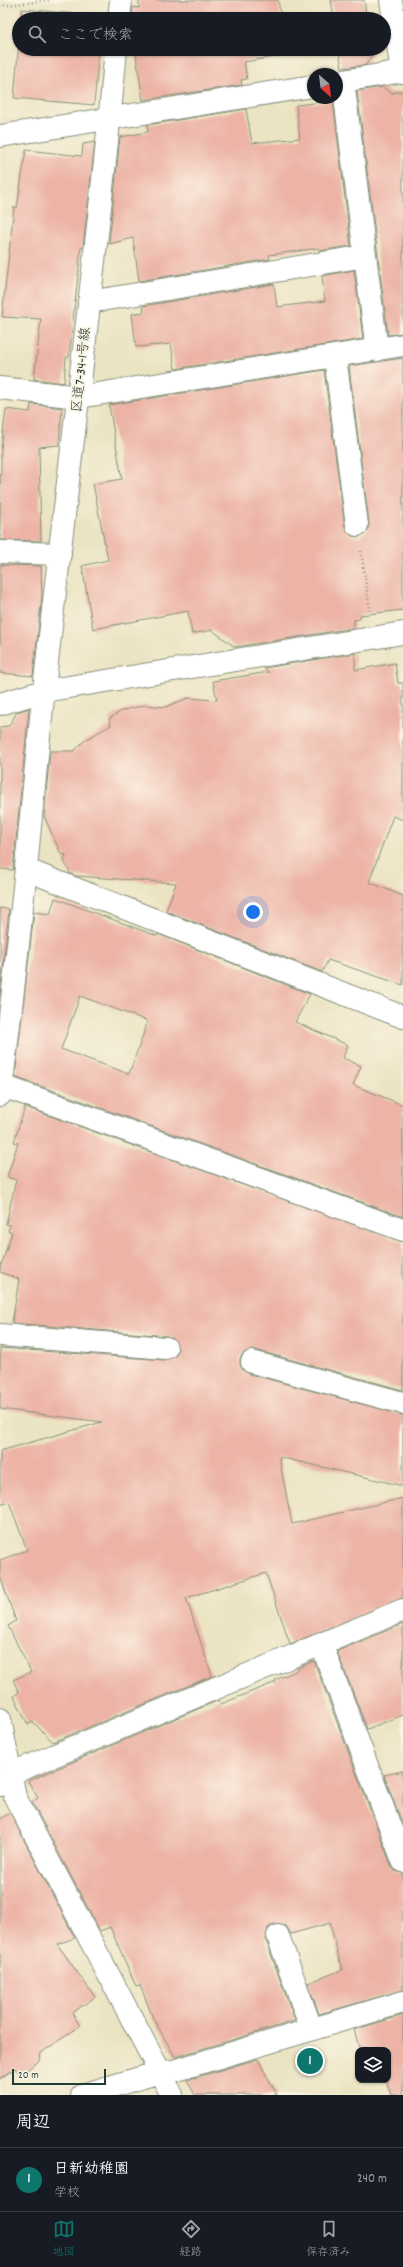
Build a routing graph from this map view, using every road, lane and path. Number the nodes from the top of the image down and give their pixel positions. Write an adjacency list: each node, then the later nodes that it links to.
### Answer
1 (50, 0): 4 (path)
2 (121, 0): 5 (street)
3 (391, 0): 7 (street)
4 (0, 6)
5 (120, 12)
6 (115, 56): 11 (street, 区道7-34-1号線)
7 (402, 72): 8 (street)
8 (343, 82)
9 (307, 87): 11 (street)
10 (343, 103): 13 (street)
11 (110, 119): 12 (street); 14 (street, 区道7-34-1号線)
12 (0, 136)
13 (365, 256): 14 (street); 16 (street)
14 (90, 302): 19 (street, 区道7-34-1号線)
15 (403, 345): 16 (street)
16 (377, 350): 17 (street)
17 (335, 357): 19 (street); 20 (street)
18 (0, 388): 19 (street)
19 (79, 397): 22 (street, 区道7-34-1号線)
20 (357, 525): 24 (path)
21 (0, 552): 22 (street)
22 (60, 554): 25 (street, 区道7-34-1号線)
23 (403, 633): 24 (street)
24 (374, 637): 25 (street)
25 (44, 691): 26 (street); 27 (street, 区道7-34-1号線)
26 (0, 704)
27 (27, 870): 28 (street); 29 (street, 区道7-34-1号線)
28 (403, 1017)
29 (0, 1089): 30 (street)
30 (403, 1230)
31 (0, 1335): 32 (street)
32 (166, 1348)
33 (252, 1362): 34 (street)
34 (403, 1403)
35 (403, 1610): 36 (street)
36 (321, 1643): 38 (street); 39 (street)
37 (0, 1720): 38 (street)
38 (5, 1780): 43 (street)
39 (403, 1861)
40 (278, 1936): 42 (street)
41 (403, 2002): 42 (street)
42 (311, 2028): 43 (street)
43 (160, 2072): 44 (street); 45 (street)
44 (82, 2095)
45 (172, 2095)

